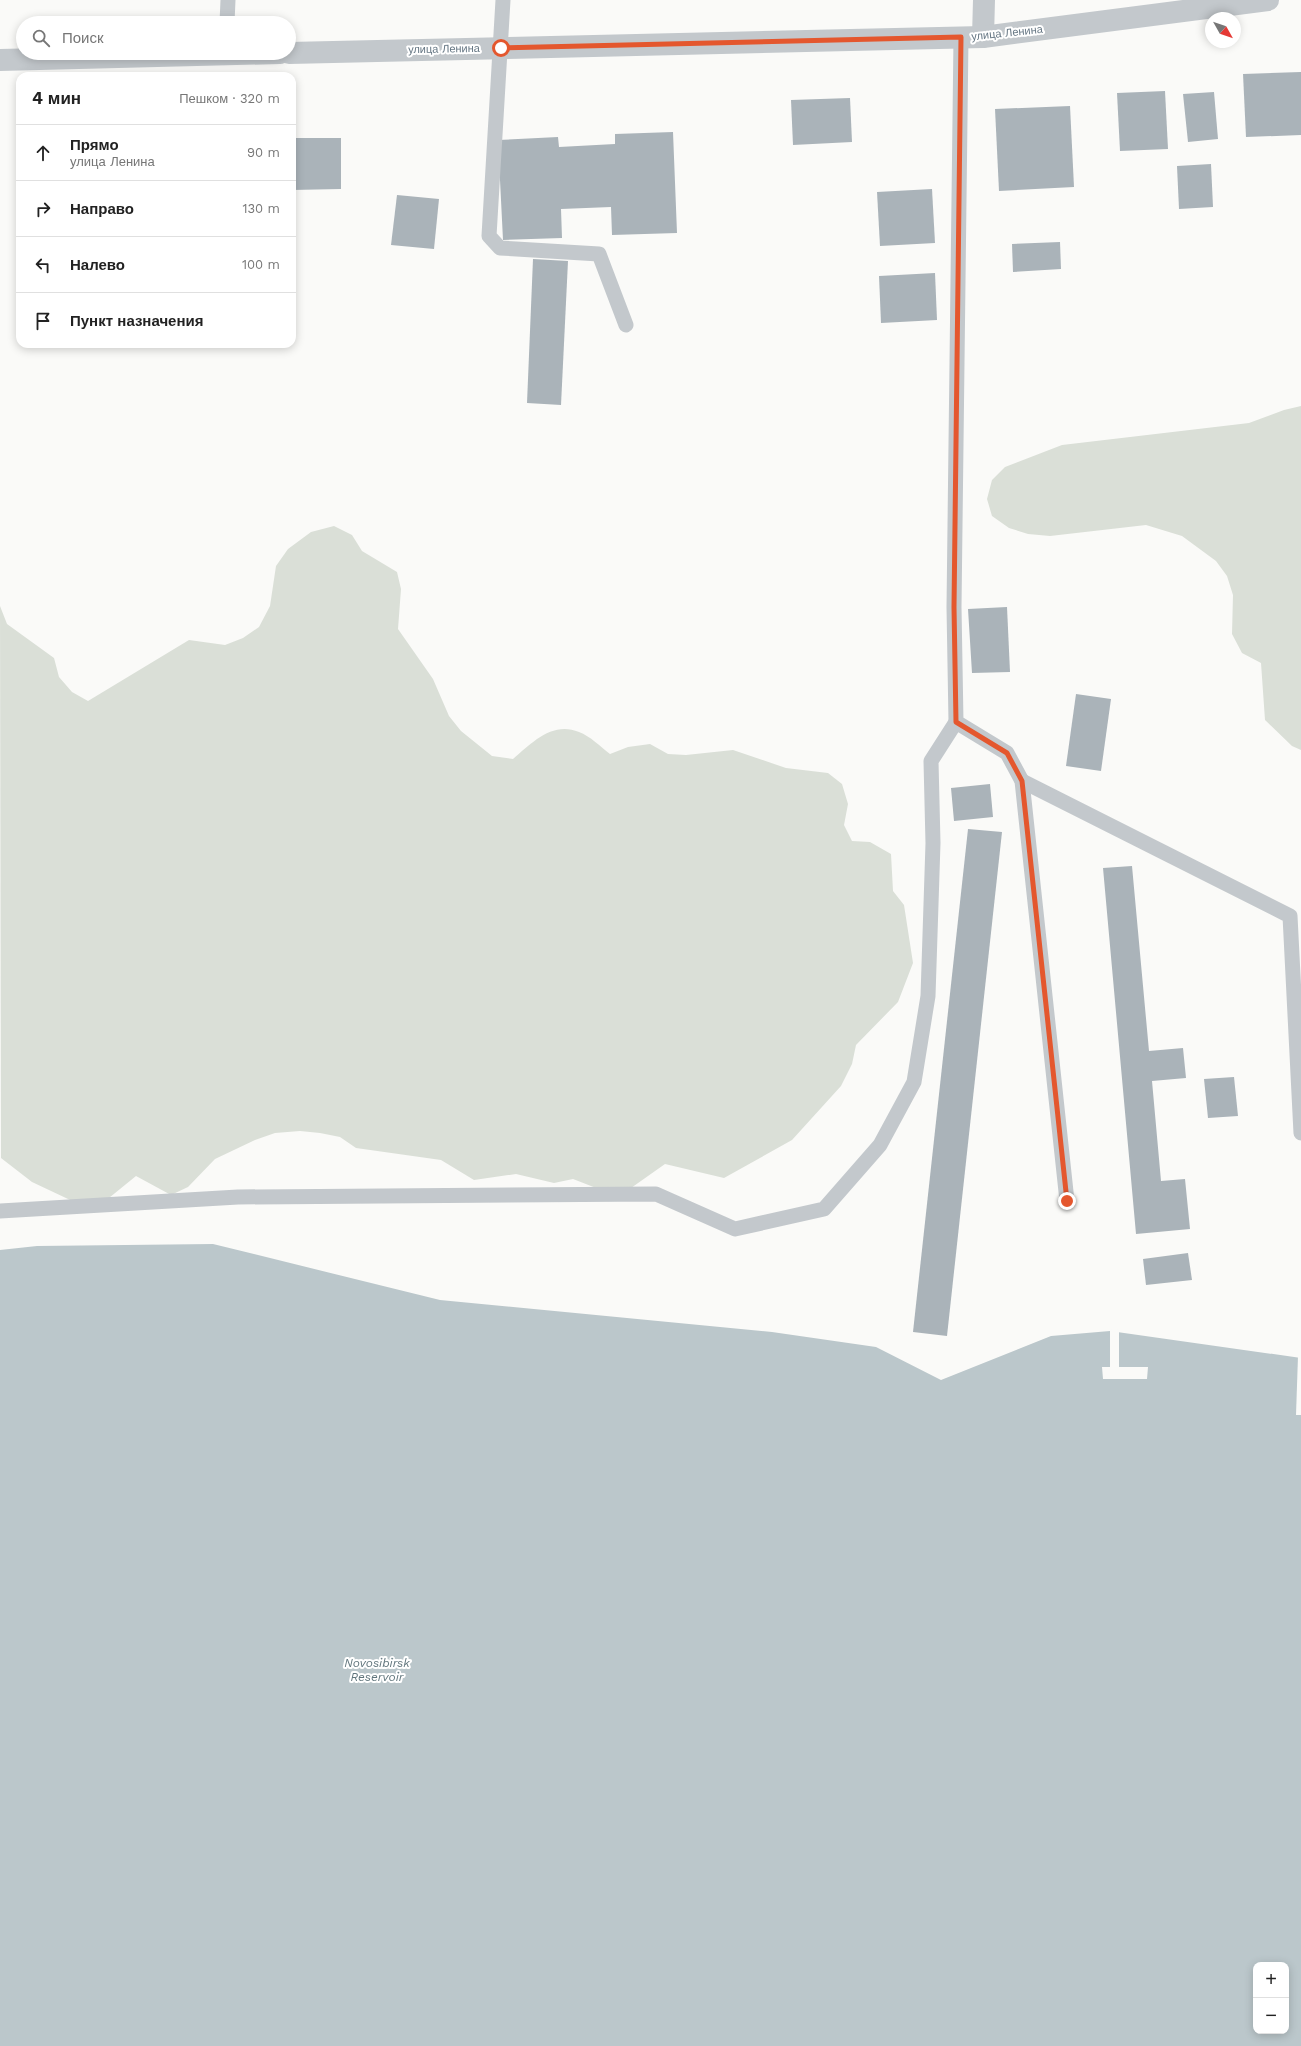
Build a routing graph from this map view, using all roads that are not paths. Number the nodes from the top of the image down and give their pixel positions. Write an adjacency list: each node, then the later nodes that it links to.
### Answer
1 (228, 0): 5 (lane)
2 (502, 0): 8 (lane)
3 (984, 0): 6 (street)
4 (1268, 0): 6 (street, улица Ленина)
5 (227, 16)
6 (984, 36): 7 (street, улица Ленина)
7 (961, 37): 8 (street, улица Ленина); 13 (lane)
8 (501, 48): 9 (street, улица Ленина); 12 (lane)
9 (296, 53)
10 (0, 60): 11 (street)
11 (16, 60)
12 (626, 325)
13 (956, 722): 14 (lane); 17 (lane)
14 (1022, 781): 15 (lane); 16 (lane)
15 (1301, 1133)
16 (1067, 1201)
17 (0, 1211)

